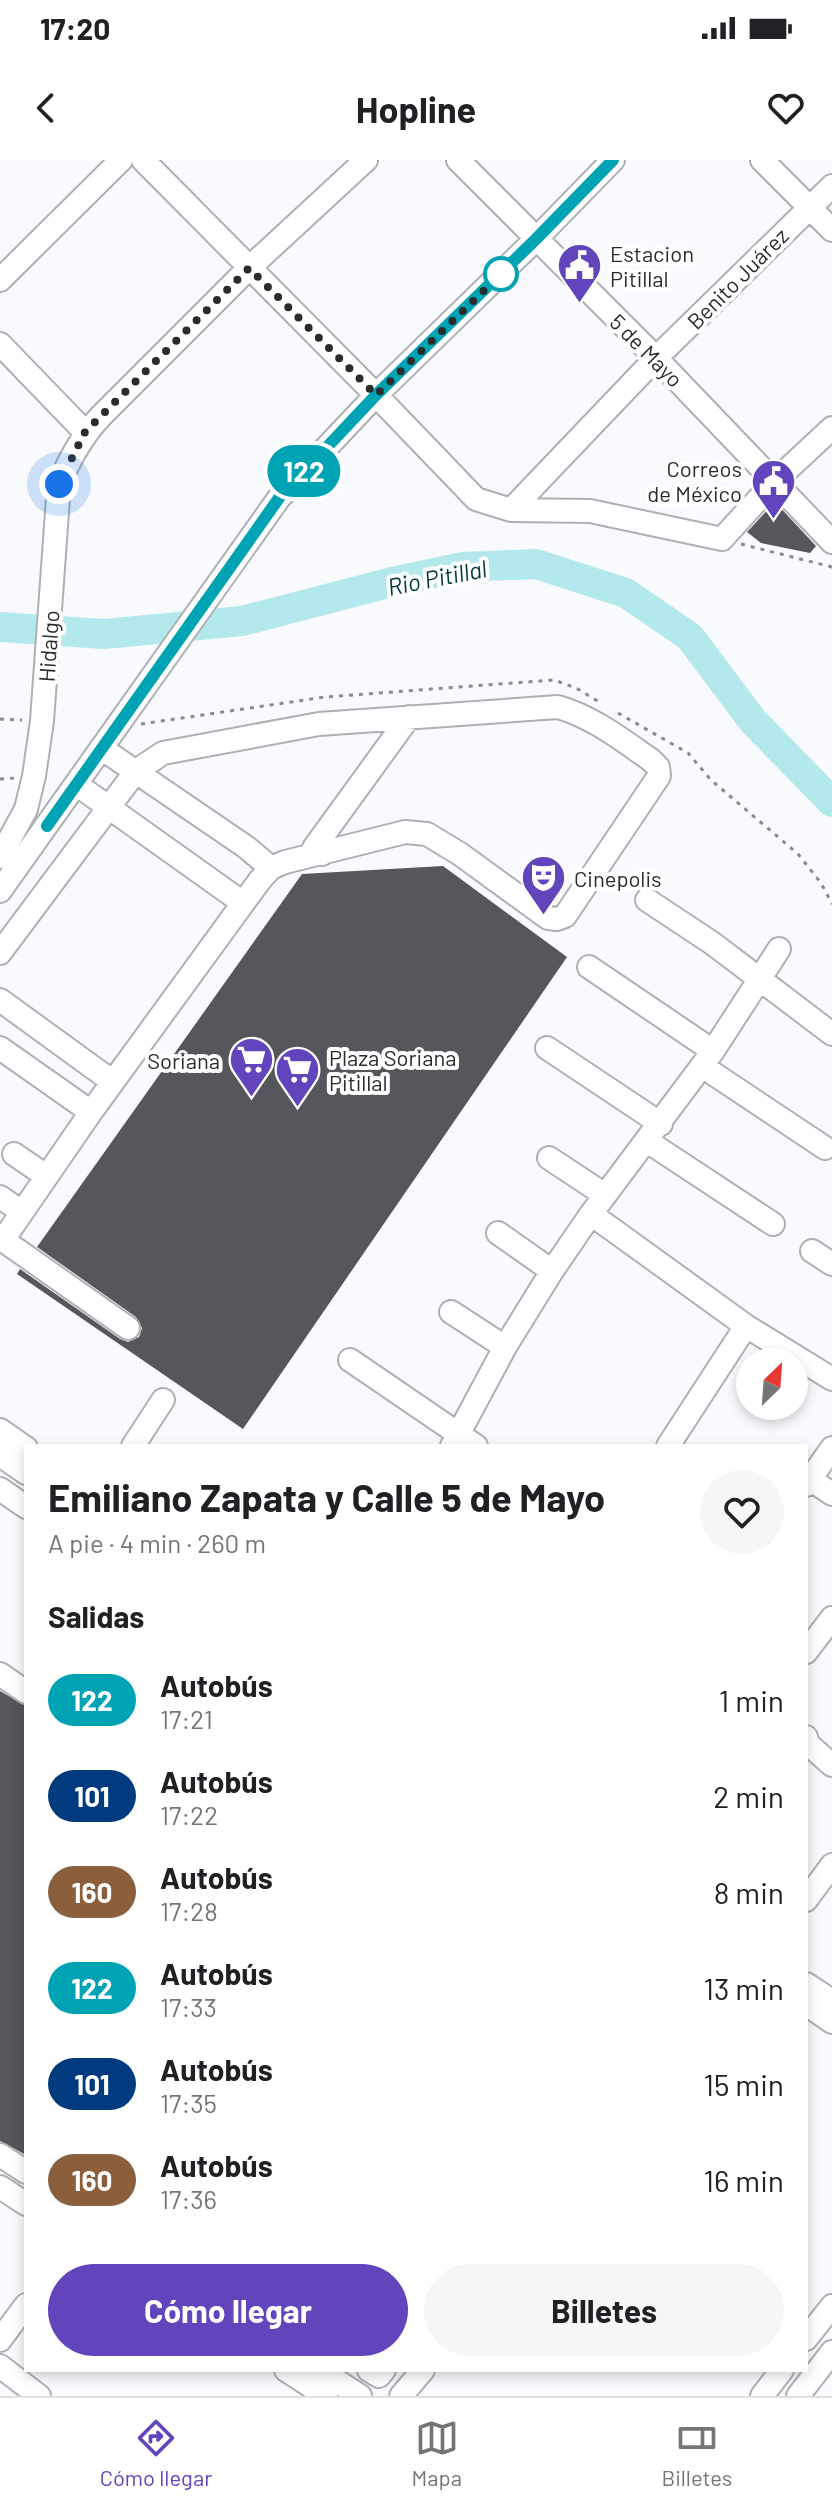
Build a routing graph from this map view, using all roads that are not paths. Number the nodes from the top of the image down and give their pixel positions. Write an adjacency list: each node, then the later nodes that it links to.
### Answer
1 (121, 160): 12 (street)
2 (143, 160): 11 (street)
3 (366, 160): 11 (street, Hidalgo)
4 (458, 160): 10 (street, 5 de Mayo)
5 (613, 160): 10 (street)
6 (762, 160): 8 (street)
7 (832, 186): 8 (street, Benito Juárez)
8 (809, 207): 9 (street); 14 (street, Benito Juárez)
9 (832, 230)
10 (536, 239): 14 (street, 5 de Mayo); 15 (street)
11 (249, 268): 15 (street); 17 (street, Hidalgo)
12 (0, 280)
13 (0, 344): 17 (street)
14 (656, 358): 18 (street, 5 de Mayo); 19 (street, Benito Juárez)
15 (376, 395): 19 (street); 22 (street)
16 (832, 428): 18 (street)
17 (85, 432): 27 (street, Hidalgo)
18 (775, 481): 19 (street); 20 (street, 5 de Mayo)
19 (511, 510)
20 (832, 542)
21 (409, 717): 23 (street); 26 (street); 26 (street)
22 (101, 748): 23 (street); 24 (street)
23 (136, 771): 25 (street); 28 (street)
24 (76, 784): 25 (street); 29 (street)
25 (109, 807): 31 (street); 33 (street)
26 (322, 854): 28 (street)
27 (0, 857)
28 (271, 868): 31 (street)
29 (0, 891)
30 (647, 900): 35 (street)
31 (243, 903): 41 (street)
32 (779, 949): 35 (street)
33 (0, 953)
34 (589, 967): 40 (street)
35 (760, 979): 37 (street); 40 (street)
36 (0, 1000): 41 (street)
37 (832, 1034)
38 (0, 1048): 42 (street)
39 (547, 1048): 43 (street)
40 (708, 1058): 43 (street); 44 (street)
41 (113, 1082): 42 (street)
42 (91, 1112): 47 (street)
43 (654, 1132): 48 (street); 52 (street)
44 (825, 1148)
45 (14, 1154): 47 (street)
46 (549, 1158): 48 (street)
47 (46, 1176): 50 (street)
48 (605, 1195): 51 (street)
49 (0, 1197): 50 (street)
50 (22, 1212): 54 (street)
51 (591, 1214): 57 (street); 59 (street)
52 (773, 1224)
53 (498, 1233): 57 (street)
54 (2, 1239): 60 (street)
55 (812, 1251): 56 (street)
56 (832, 1264)
57 (552, 1271): 61 (street)
58 (451, 1312): 61 (street)
59 (746, 1326): 63 (street); 68 (street)
60 (128, 1328)
61 (505, 1347): 66 (street)
62 (350, 1360): 66 (street)
63 (832, 1379)
64 (163, 1400): 67 (street)
65 (0, 1430): 69 (street)
66 (463, 1442)
67 (134, 1444)
68 (669, 1444)
69 (24, 1447)
70 (832, 1448): 73 (street)
71 (0, 1455): 72 (street)
72 (24, 1472)
73 (808, 1482): 75 (street)
74 (0, 1489): 76 (street)
75 (832, 1494)
76 (24, 1506)
77 (832, 1618): 78 (street)
78 (808, 1649)
79 (0, 1674): 80 (street)
80 (24, 1691)
81 (808, 1744): 82 (street)
82 (832, 1765)
83 (832, 1865): 84 (street)
84 (808, 1897)
85 (808, 1985): 86 (street)
86 (832, 2001)
87 (808, 2005): 88 (street)
88 (832, 2022)
89 (0, 2155): 90 (street)
90 (24, 2171)
91 (0, 2187): 92 (street)
92 (24, 2203)
93 (24, 2308): 96 (street)
94 (828, 2317): 95 (street)
95 (808, 2337)
96 (0, 2340)
97 (832, 2352): 108 (street)
98 (0, 2366): 103 (street)
99 (289, 2372): 104 (street)
100 (323, 2372): 105 (street)
101 (421, 2372): 106 (street)
102 (780, 2372): 107 (street)
103 (39, 2396)
104 (326, 2396)
105 (360, 2396)
106 (401, 2396)
107 (762, 2396)
108 (798, 2396)

